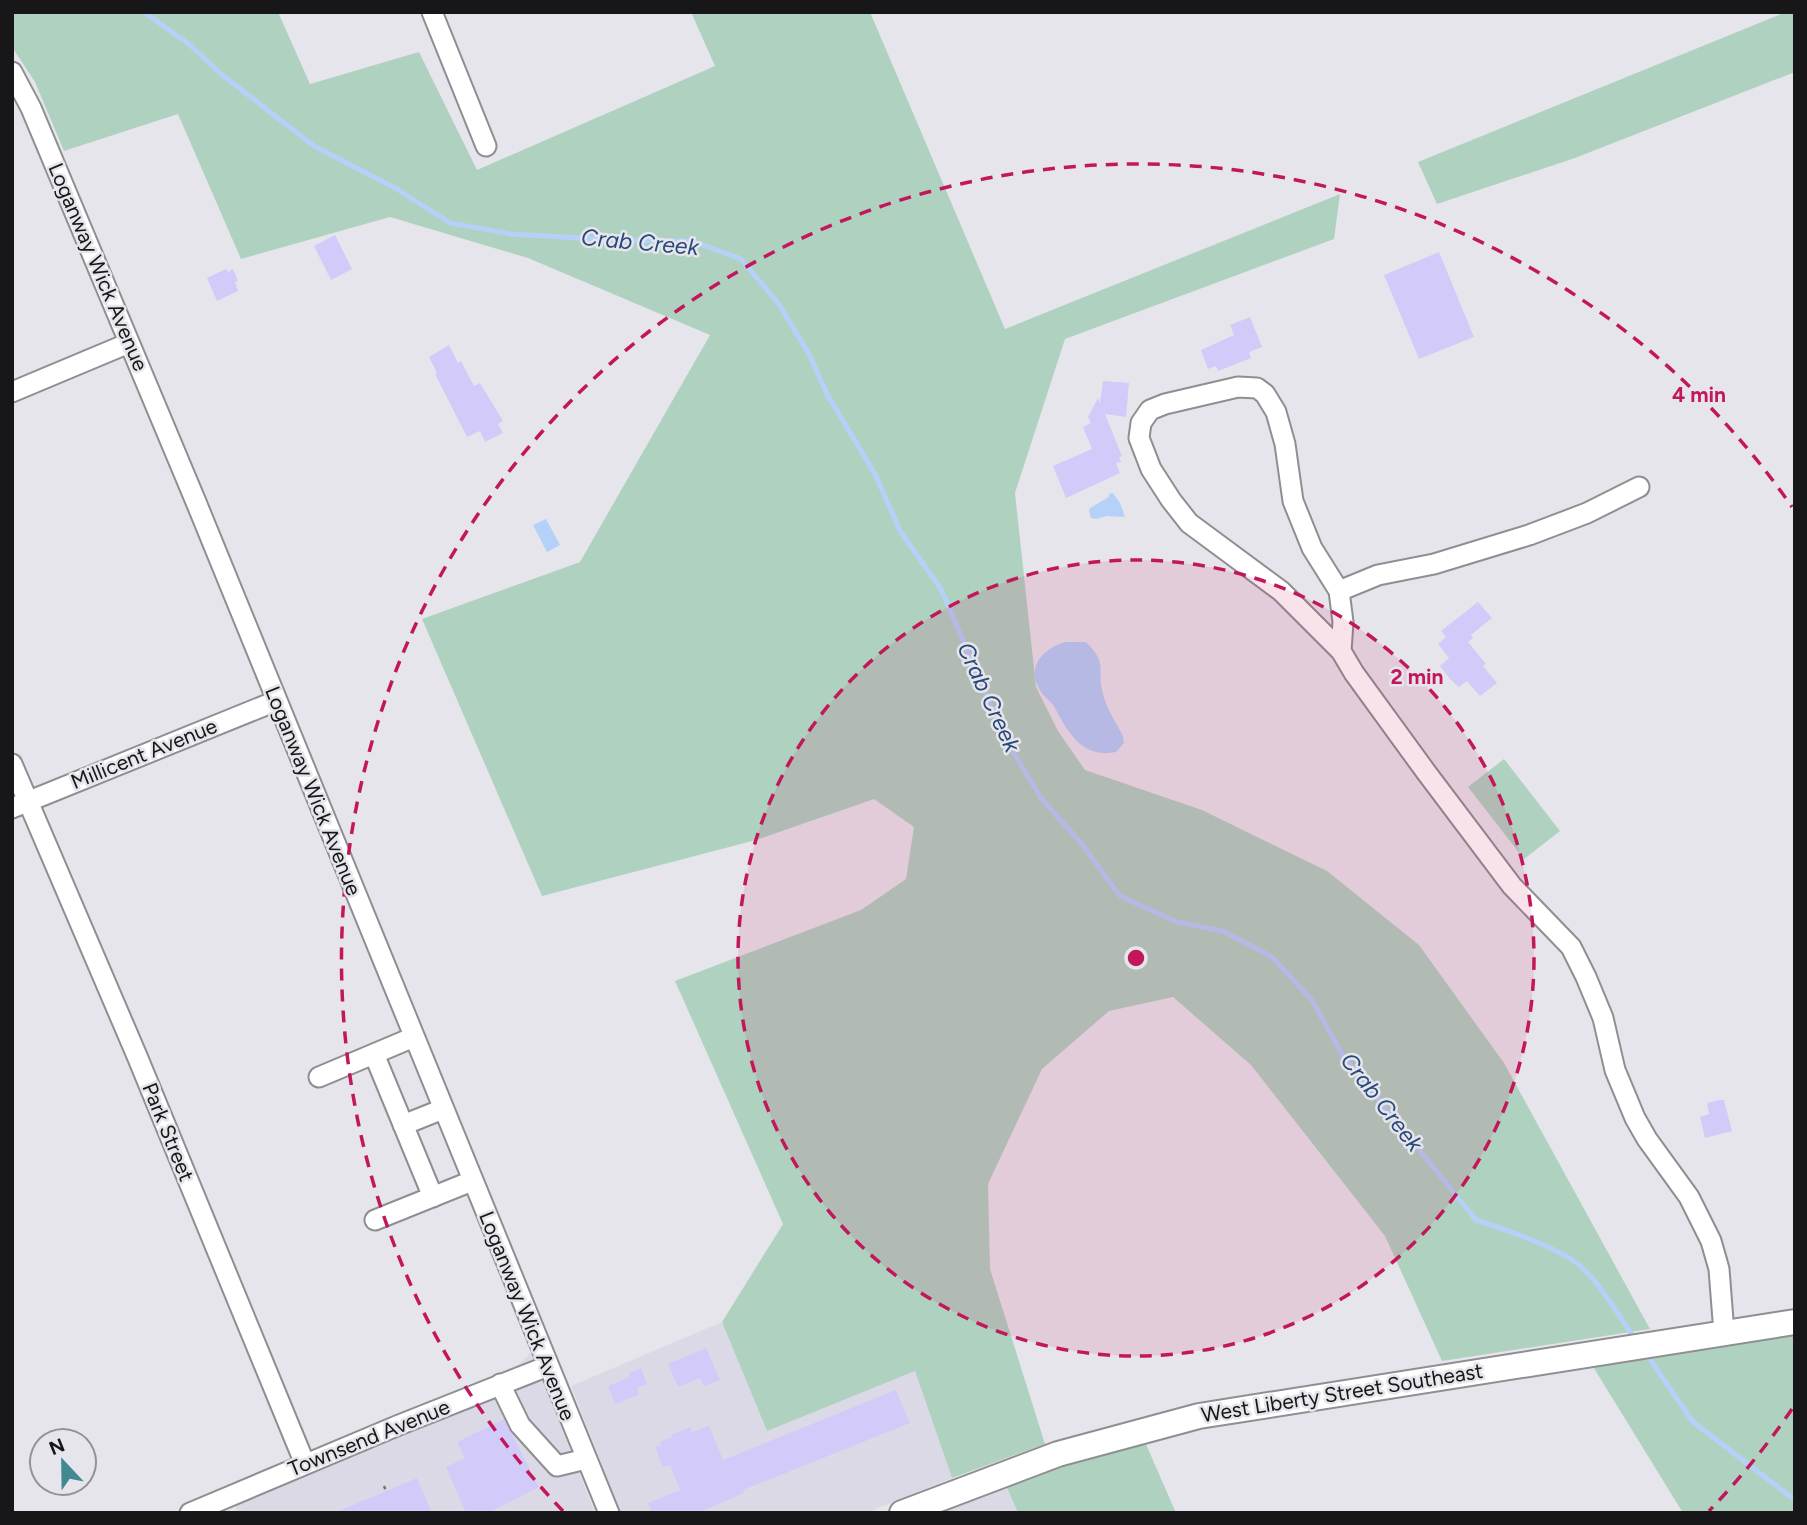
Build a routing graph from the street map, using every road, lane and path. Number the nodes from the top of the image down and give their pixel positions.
1 (432, 12) edge
2 (12, 72) edge
3 (486, 146) dead end
4 (129, 342) junction
5 (12, 392) edge
6 (1639, 487) dead end
7 (1339, 591) junction
8 (1341, 651) junction
9 (276, 701) junction
10 (12, 764) edge
11 (20, 804) edge
12 (414, 1037) junction
13 (374, 1054) junction
14 (319, 1077) dead end
15 (443, 1109) junction
16 (403, 1125) junction
17 (472, 1181) junction
18 (433, 1197) junction
19 (375, 1220) dead end
20 (1795, 1322) edge
21 (1724, 1333) junction
22 (548, 1366) junction
23 (500, 1384) junction
24 (586, 1459) junction
25 (305, 1465) junction
26 (384, 1486) dead end
27 (386, 1491) dead end
28 (190, 1513) edge
29 (609, 1513) edge
30 (902, 1513) edge

1 - 3 street
2 - 4 street, Loganway Wick Avenue
4 - 5 street
4 - 9 street, Loganway Wick Avenue
6 - 7 street
7 - 8 street
7 - 8 street
8 - 21 street
9 - 11 street, Millicent Avenue
9 - 12 street, Loganway Wick Avenue
10 - 11 street, Park Street
11 - 25 street, Park Street
12 - 13 street
12 - 15 street, Loganway Wick Avenue
13 - 14 street
13 - 16 street
15 - 16 street
15 - 17 street, Loganway Wick Avenue
16 - 18 street
17 - 18 street
17 - 22 street, Loganway Wick Avenue
18 - 19 street
20 - 21 main road, West Liberty Street Southeast
21 - 30 main road, West Liberty Street Southeast
22 - 23 street, Townsend Avenue
22 - 24 street, Loganway Wick Avenue
23 - 24 street
23 - 25 street, Townsend Avenue
24 - 29 street, Loganway Wick Avenue
25 - 28 street, Townsend Avenue
26 - 27 path

